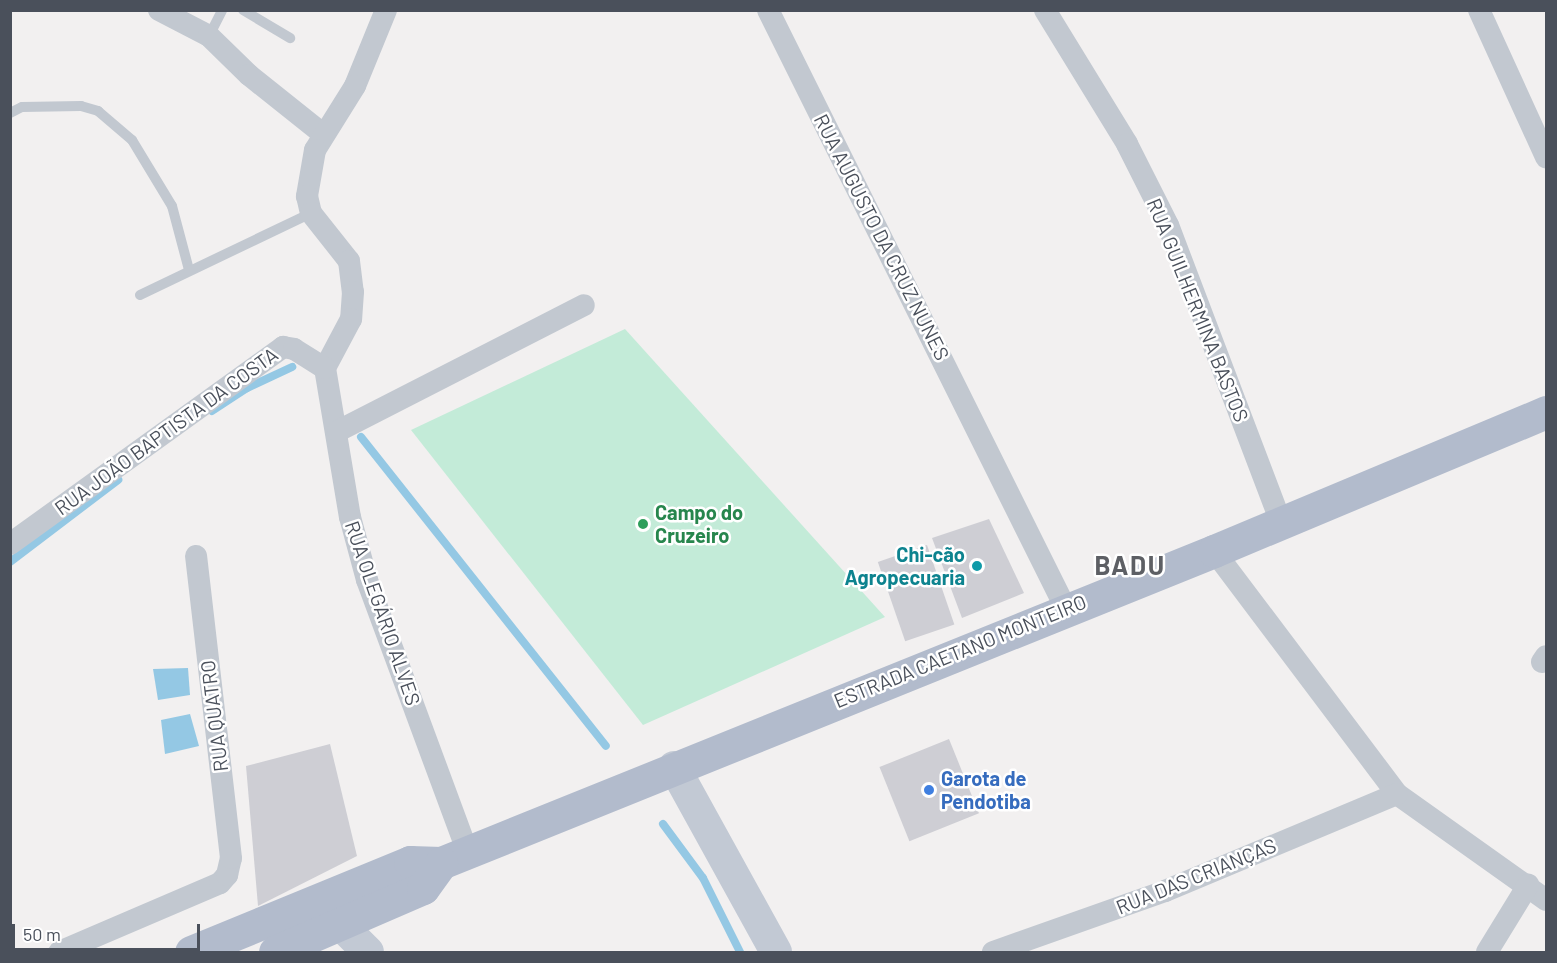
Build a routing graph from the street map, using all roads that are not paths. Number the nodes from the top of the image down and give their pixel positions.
1 (159, 10) edge
2 (222, 10) edge
3 (243, 10) edge
4 (386, 10) edge
5 (768, 10) edge
6 (1045, 10) edge
7 (1479, 10) edge
8 (209, 36) junction
9 (290, 38) dead end
10 (10, 113) edge
11 (323, 134) junction
12 (1546, 157) edge
13 (311, 213) junction
14 (189, 270) junction
15 (140, 295) dead end
16 (584, 305) dead end
17 (325, 369) junction
18 (1546, 412) edge
19 (338, 431) junction
20 (1281, 523) junction
21 (10, 544) edge
22 (1214, 551) junction
23 (196, 556) dead end
24 (1066, 609) junction
25 (674, 767) junction
26 (1397, 794) junction
27 (454, 857) junction
28 (1528, 885) junction
29 (1546, 900) edge
30 (340, 925) junction
31 (59, 952) edge
32 (191, 952) edge
33 (275, 952) edge
34 (368, 952) edge
35 (776, 952) edge
36 (993, 952) edge
37 (1487, 952) edge

1 - 8 street
2 - 8 lane
3 - 9 lane
4 - 11 street
5 - 24 street, RUA AUGUSTO DA CRUZ NUNES
6 - 20 street, RUA GUILHERMINA BASTOS
7 - 12 street
8 - 11 street
10 - 14 lane
11 - 13 street
13 - 14 lane
13 - 17 street
14 - 15 lane
16 - 19 street
17 - 19 street, RUA OLEGÁRIO ALVES
17 - 21 street, RUA JOÃO BAPTISTA DA COSTA
18 - 20 main road, ESTRADA CAETANO MONTEIRO
19 - 27 street, RUA OLEGÁRIO ALVES
20 - 22 main road, ESTRADA CAETANO MONTEIRO
22 - 24 main road, ESTRADA CAETANO MONTEIRO
22 - 26 street
23 - 31 street, RUA QUATRO
24 - 25 main road, ESTRADA CAETANO MONTEIRO
25 - 27 main road, ESTRADA CAETANO MONTEIRO
25 - 35 street
26 - 28 street
26 - 36 street, RUA DAS CRIANÇAS
27 - 30 main road
27 - 32 main road, ESTRADA CAETANO MONTEIRO
28 - 29 street
28 - 37 street
30 - 33 main road
30 - 34 street

